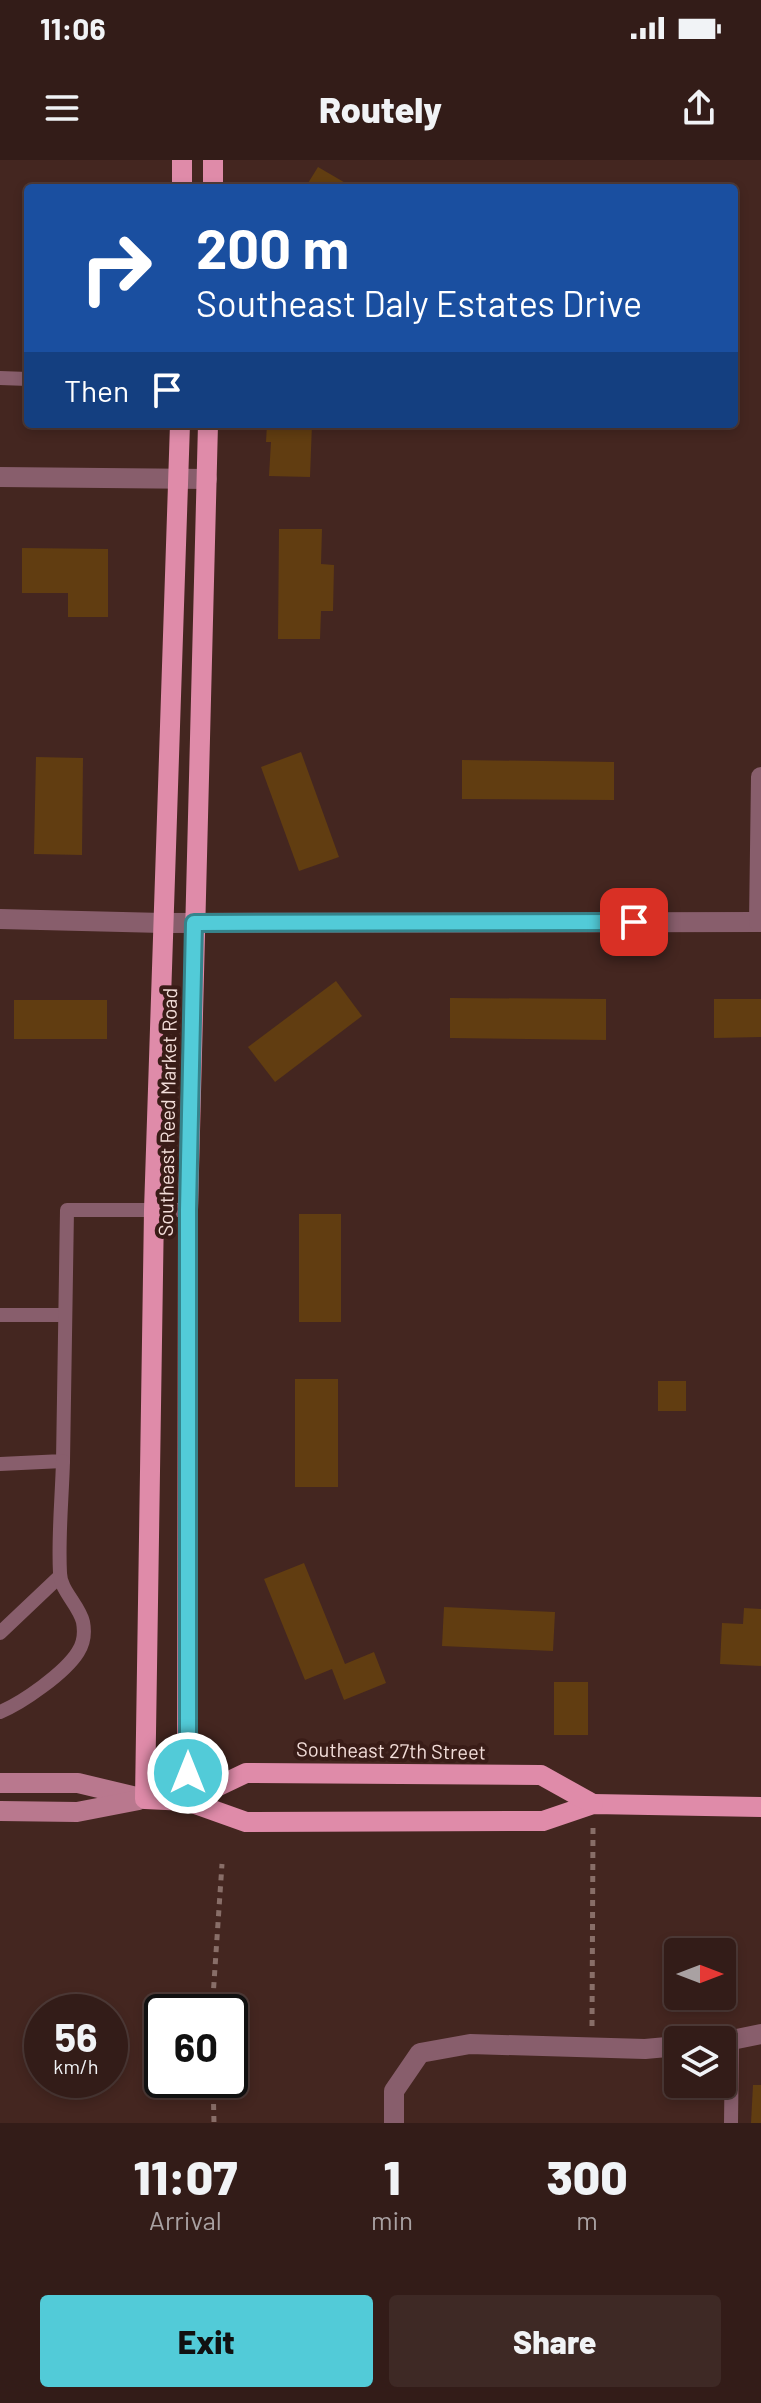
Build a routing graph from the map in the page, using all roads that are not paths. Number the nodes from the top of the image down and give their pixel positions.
1 (182, 160) edge
2 (213, 160) edge
3 (182, 184) edge
4 (213, 184) edge
5 (0, 378) edge
6 (24, 379) edge
7 (180, 428) edge
8 (208, 428) edge
9 (0, 477) edge
10 (180, 479) junction
11 (207, 479) junction
12 (761, 777) edge
13 (0, 919) edge
14 (760, 922) edge
15 (163, 923) junction
16 (194, 923) junction
17 (154, 1210) junction
18 (188, 1210) junction
19 (0, 1315) edge
20 (65, 1315) junction
21 (63, 1461) junction
22 (0, 1464) edge
23 (59, 1577) junction
24 (0, 1633) edge
25 (0, 1712) edge
26 (0, 1783) edge
27 (145, 1799) junction
28 (187, 1801) junction
29 (593, 1804) junction
30 (761, 1807) edge
31 (0, 1811) edge
32 (761, 2034) edge
33 (736, 2039) edge
34 (664, 2047) edge
35 (730, 2098) edge
36 (394, 2123) edge
37 (731, 2123) edge

1 - 3 main road
2 - 4 main road
5 - 6 lane
7 - 10 main road, Southeast Reed Market Road
8 - 11 main road, Southeast Reed Market Road
9 - 10 street
10 - 11 street
10 - 15 main road, Southeast Reed Market Road
11 - 16 main road, Southeast Reed Market Road
12 - 14 street
13 - 15 street
14 - 16 street
15 - 16 street
15 - 17 main road, Southeast Reed Market Road
16 - 18 main road, Southeast Reed Market Road
17 - 18 lane
17 - 20 lane
17 - 27 main road, Southeast Reed Market Road
18 - 28 main road, Southeast Reed Market Road
19 - 20 lane
20 - 21 lane
21 - 22 lane
21 - 23 lane
23 - 24 lane
23 - 25 lane
26 - 27 main road, Southeast 27th Street
27 - 28 main road, Southeast 27th Street
27 - 31 main road, Southeast 27th Street
28 - 29 main road, Southeast 27th Street
28 - 29 main road, Southeast 27th Street
29 - 30 main road, Southeast 27th Street
32 - 33 street
34 - 36 street
35 - 37 lane

